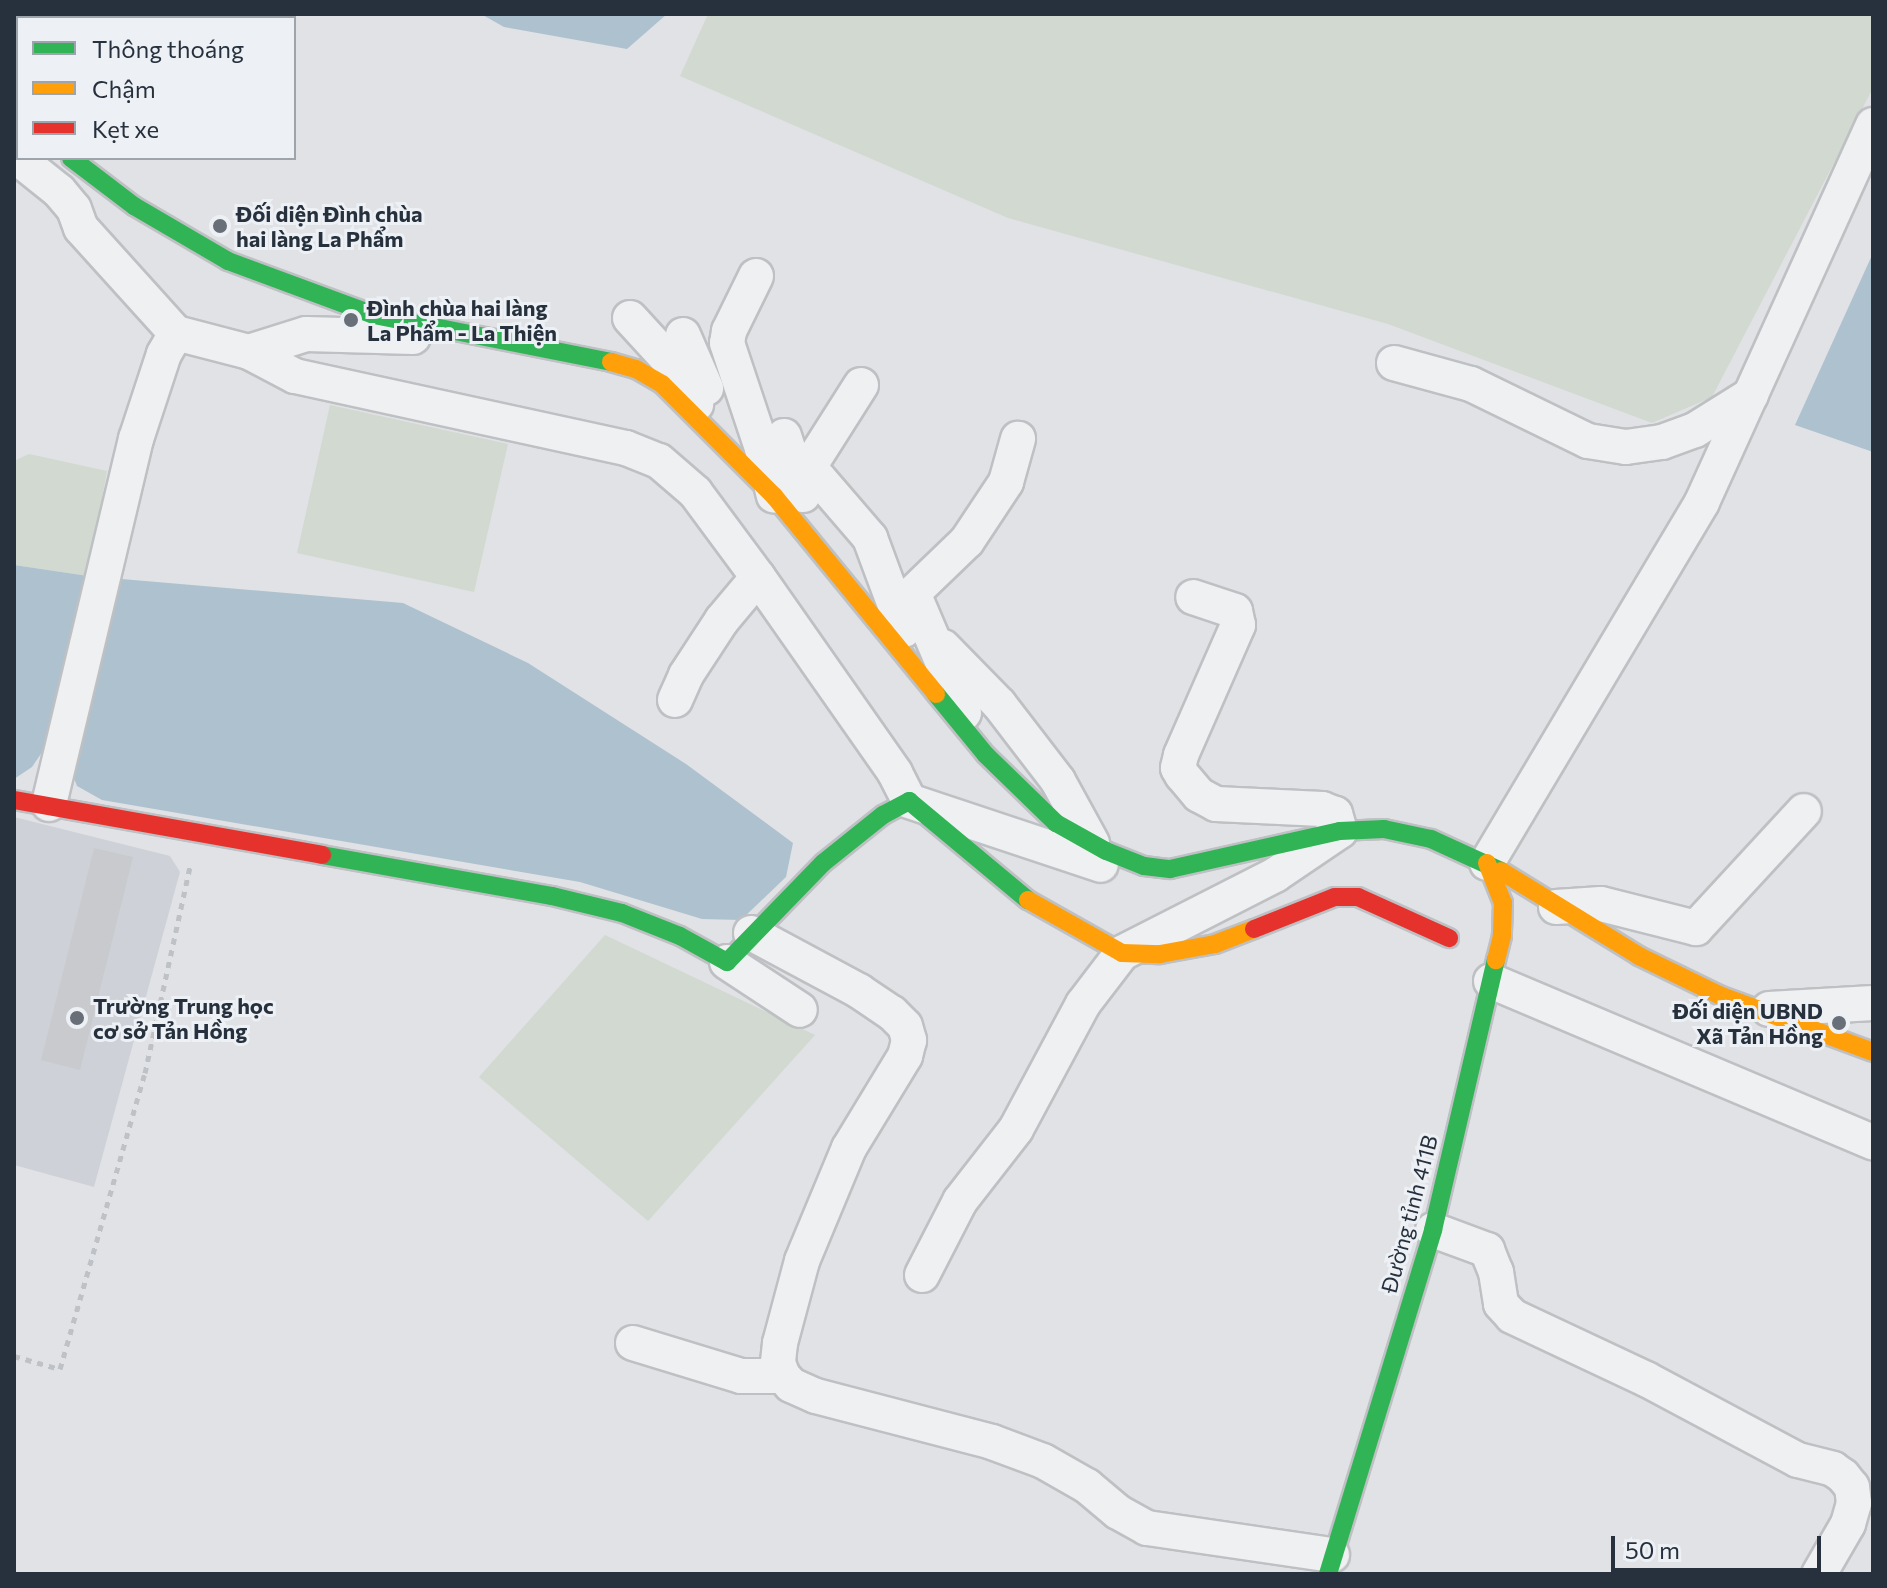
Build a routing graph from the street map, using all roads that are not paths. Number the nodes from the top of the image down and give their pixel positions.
1 (1873, 125) edge
2 (20, 160) edge
3 (74, 160) edge
4 (14, 182) edge
5 (81, 228) junction
6 (756, 276) dead end
7 (630, 318) dead end
8 (176, 333) junction
9 (475, 335) junction
10 (683, 335) dead end
11 (249, 352) junction
12 (1394, 363) dead end
13 (861, 385) dead end
14 (1751, 395) junction
15 (715, 434) junction
16 (784, 436) dead end
17 (1018, 439) dead end
18 (774, 496) junction
19 (812, 543) junction
20 (758, 577) junction
21 (1193, 597) dead end
22 (929, 633) junction
23 (920, 676) junction
24 (675, 700) dead end
25 (977, 743) junction
26 (14, 800) edge
27 (909, 801) junction
28 (49, 804) junction
29 (1804, 811) dead end
30 (1340, 831) junction
31 (1092, 843) junction
32 (1487, 863) junction
33 (1144, 866) junction
34 (1556, 907) junction
35 (751, 933) junction
36 (1449, 938) dead end
37 (1122, 953) junction
38 (727, 962) junction
39 (1491, 981) junction
40 (1873, 1003) edge
41 (800, 1010) dead end
42 (1761, 1010) junction
43 (1866, 1051) edge
44 (1873, 1142) edge
45 (1433, 1230) junction
46 (922, 1275) dead end
47 (633, 1343) dead end
48 (783, 1376) junction
49 (1330, 1565) edge
50 (1819, 1574) edge

1 - 14 street
2 - 5 street
3 - 9 main road
4 - 5 street
5 - 8 street
6 - 18 street
7 - 15 street
8 - 11 street
8 - 28 street
9 - 11 street
9 - 15 main road
10 - 15 street
11 - 20 street
12 - 14 street
13 - 23 street
14 - 32 street
15 - 18 main road
16 - 19 street
17 - 22 street
18 - 19 main road
19 - 23 main road
20 - 24 street
20 - 27 street
21 - 30 street
22 - 25 street
22 - 31 street
23 - 25 main road
25 - 31 main road
26 - 28 main road
27 - 33 street
27 - 35 main road
27 - 37 main road
28 - 38 main road
29 - 34 street
30 - 32 main road
30 - 33 main road
30 - 37 street
31 - 33 main road
32 - 34 main road
32 - 39 main road, Đường tỉnh 411B
34 - 42 main road
35 - 38 main road
35 - 48 street
36 - 37 main road
37 - 46 street
38 - 41 street
39 - 44 street
39 - 45 main road, Đường tỉnh 411B
40 - 42 street
42 - 43 main road
45 - 49 main road, Đường tỉnh 411B
45 - 50 street
47 - 48 street
48 - 49 street

